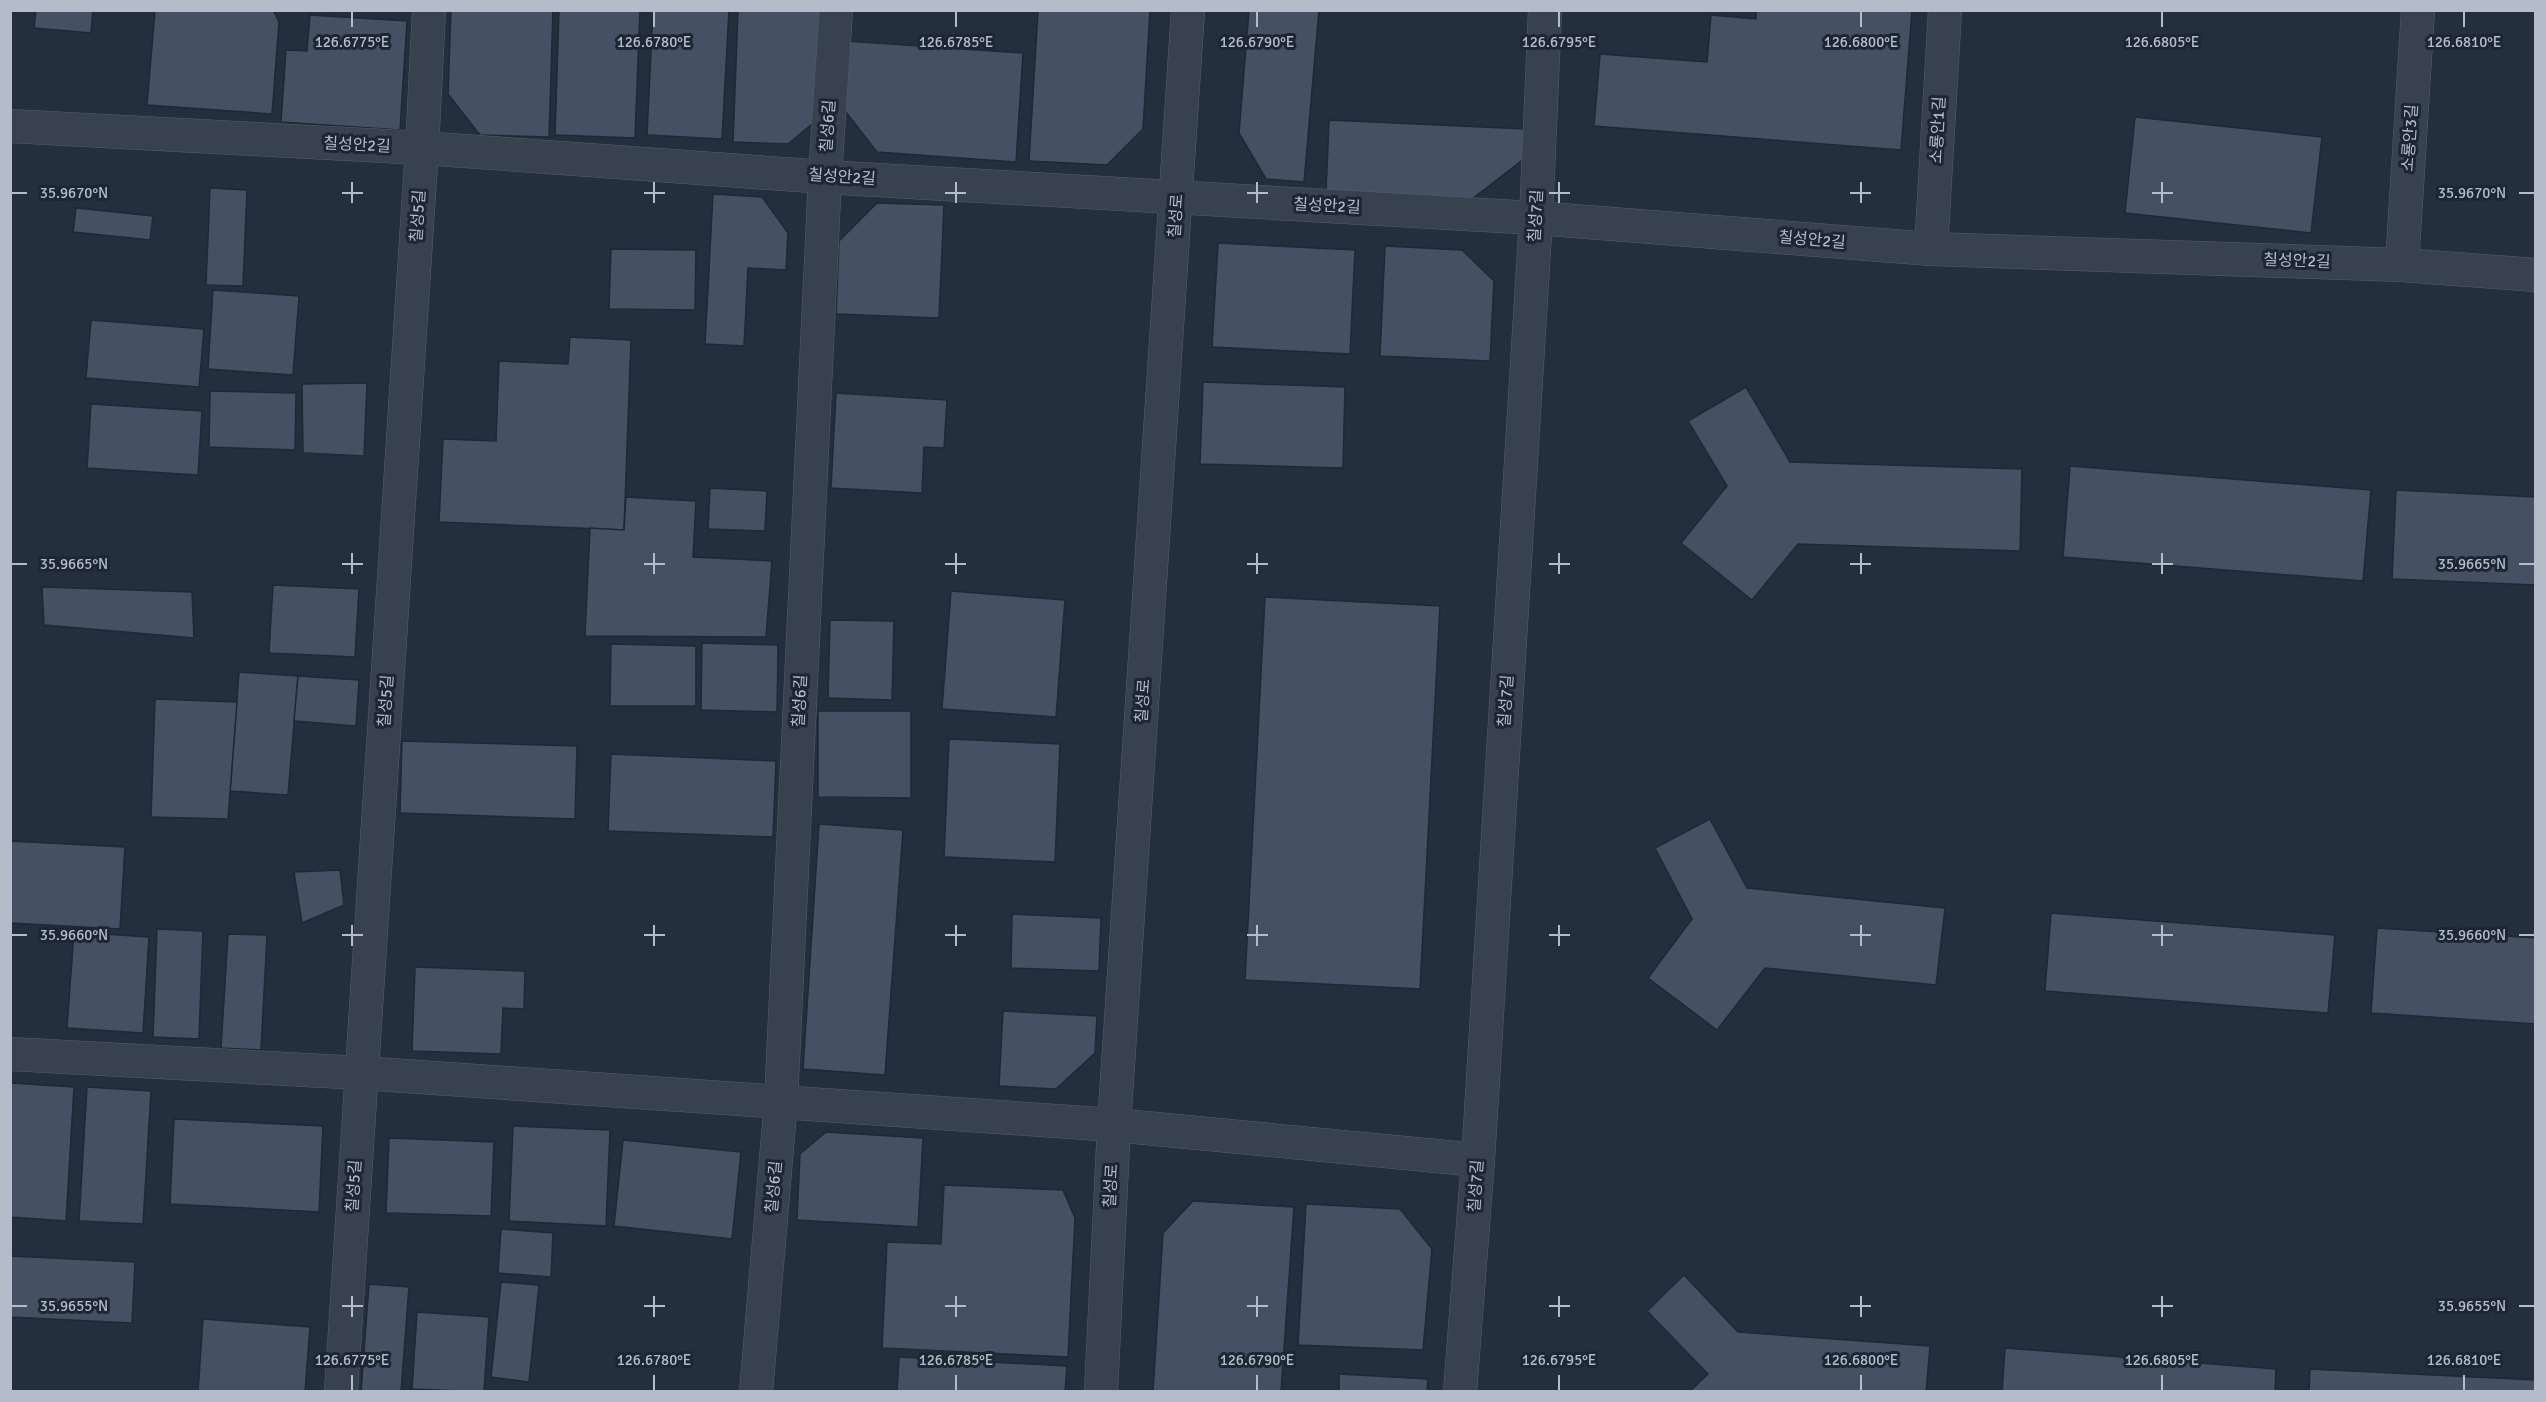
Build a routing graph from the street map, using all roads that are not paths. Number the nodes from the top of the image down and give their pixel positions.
1 (429, 10) edge
2 (836, 10) edge
3 (1188, 10) edge
4 (1545, 10) edge
5 (1945, 10) edge
6 (2418, 10) edge
7 (10, 126) edge
8 (422, 148) junction
9 (825, 177) junction
10 (1177, 197) junction
11 (1536, 218) junction
12 (1931, 249) junction
13 (2402, 265) junction
14 (2535, 275) edge
15 (10, 1054) edge
16 (361, 1073) junction
17 (781, 1101) junction
18 (1114, 1125) junction
19 (1478, 1160) junction
20 (341, 1392) edge
21 (756, 1392) edge
22 (1101, 1392) edge
23 (1460, 1392) edge

1 - 8 street, 칠성5길
2 - 9 street, 칠성6길
3 - 10 street, 칠성로
4 - 11 street, 칠성7길
5 - 12 street, 소룡안1길
6 - 13 street, 소룡안3길
7 - 8 street, 칠성안2길
8 - 9 street, 칠성안2길
8 - 16 street, 칠성5길
9 - 10 street, 칠성안2길
9 - 17 street, 칠성6길
10 - 11 street, 칠성안2길
10 - 18 street, 칠성로
11 - 12 street, 칠성안2길
11 - 19 street, 칠성7길
12 - 13 street, 칠성안2길
13 - 14 street, 칠성안2길
15 - 16 street
16 - 17 street
16 - 20 street, 칠성5길
17 - 18 street
17 - 21 street, 칠성6길
18 - 19 street
18 - 22 street, 칠성로
19 - 23 street, 칠성7길

